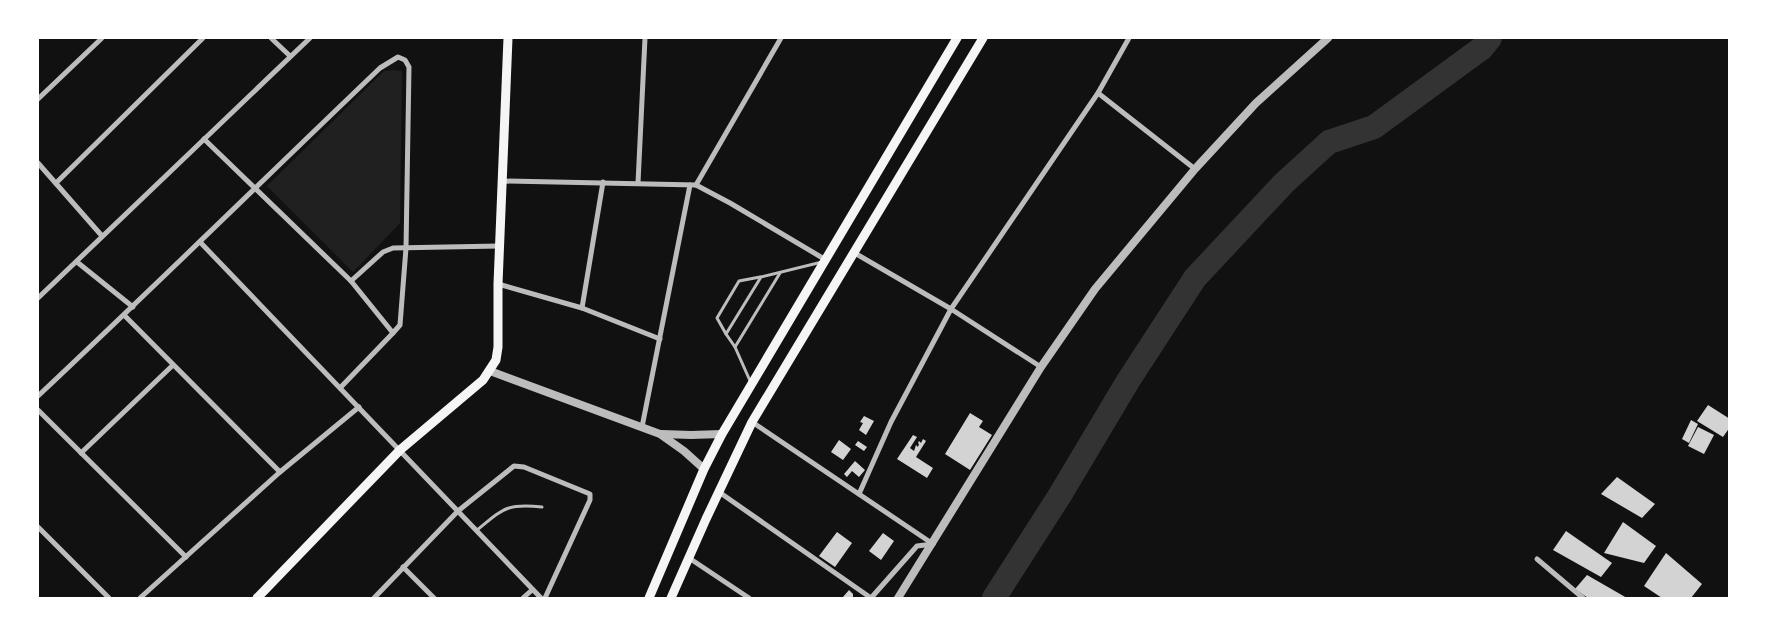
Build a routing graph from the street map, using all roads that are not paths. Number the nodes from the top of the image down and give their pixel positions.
1 (102, 38) edge
2 (203, 38) edge
3 (271, 38) edge
4 (310, 38) edge
5 (508, 38) edge
6 (645, 38) edge
7 (781, 38) edge
8 (957, 38) edge
9 (983, 38) edge
10 (1129, 38) edge
11 (1328, 38) edge
12 (290, 56) junction
13 (1098, 93) junction
14 (38, 99) edge
15 (204, 138) junction
16 (38, 163) edge
17 (1195, 169) junction
18 (502, 181) junction
19 (603, 182) junction
20 (56, 183) junction
21 (638, 183) junction
22 (693, 185) junction
23 (255, 188) junction
24 (102, 236) junction
25 (200, 242) junction
26 (499, 246) junction
27 (406, 248) junction
28 (853, 252) junction
29 (826, 261) junction
30 (77, 262) junction
31 (780, 273) junction
32 (761, 277) junction
33 (351, 282) junction
34 (498, 284) junction
35 (38, 298) edge
36 (133, 307) junction
37 (582, 308) junction
38 (951, 308) junction
39 (124, 315) junction
40 (393, 333) junction
41 (726, 334) junction
42 (660, 339) junction
43 (735, 347) junction
44 (173, 365) junction
45 (1041, 366) junction
46 (490, 371) junction
47 (752, 386) junction
48 (340, 388) junction
49 (38, 396) edge
50 (359, 407) junction
51 (38, 410) edge
52 (752, 422) junction
53 (642, 427) junction
54 (660, 434) junction
55 (722, 434) junction
56 (400, 450) junction
57 (81, 453) junction
58 (704, 470) junction
59 (280, 472) junction
60 (719, 492) junction
61 (859, 494) junction
62 (542, 507) dead end
63 (458, 511) junction
64 (38, 526) edge
65 (476, 531) junction
66 (933, 544) junction
67 (186, 557) junction
68 (689, 558) junction
69 (1537, 559) dead end
70 (403, 567) junction
71 (532, 590) junction
72 (109, 598) edge
73 (140, 598) edge
74 (257, 598) edge
75 (374, 598) edge
76 (434, 598) edge
77 (523, 598) edge
78 (540, 598) edge
79 (545, 598) edge
80 (649, 598) edge
81 (672, 598) edge
82 (749, 598) edge
83 (870, 598) edge
84 (898, 598) edge
85 (1583, 598) edge

1 - 14 street
2 - 20 street
3 - 12 street
4 - 12 street
5 - 18 main road
6 - 21 street
7 - 22 street
8 - 29 main road
9 - 28 main road
10 - 13 street
11 - 17 street
12 - 15 street
13 - 17 street
13 - 38 street
15 - 23 street
15 - 24 street
16 - 20 street
17 - 45 street
18 - 19 street
18 - 26 main road
19 - 21 street
19 - 37 street
20 - 24 street
21 - 22 street
22 - 29 street
22 - 42 street
23 - 25 street
23 - 27 street
23 - 33 street
24 - 30 street
25 - 36 street
25 - 48 street
26 - 27 street
26 - 34 main road
27 - 33 street
27 - 40 street
28 - 38 street
28 - 52 main road
29 - 31 lane
29 - 47 main road
30 - 35 street
30 - 36 street
31 - 32 lane
31 - 43 lane
32 - 41 lane
32 - 41 lane
33 - 40 street
34 - 37 street
34 - 46 main road
36 - 39 street
37 - 42 street
38 - 45 street
38 - 61 street
39 - 44 street
39 - 49 street
40 - 48 street
41 - 43 lane
42 - 53 street
43 - 47 lane
44 - 57 street
44 - 59 street
45 - 66 street
46 - 53 street
46 - 56 main road
47 - 55 main road
48 - 50 street
50 - 56 street
50 - 59 street
51 - 57 street
52 - 60 main road
52 - 61 street
53 - 54 street
54 - 55 street
54 - 58 street
55 - 58 main road
56 - 63 street
56 - 74 main road
57 - 67 street
58 - 80 main road
59 - 67 street
60 - 68 main road
60 - 83 street
61 - 66 street
62 - 65 lane
63 - 65 street
63 - 70 street
63 - 79 street
64 - 72 street
65 - 71 street
66 - 83 street
66 - 84 street
67 - 73 street
68 - 81 main road
68 - 82 street
69 - 85 street
70 - 75 street
70 - 76 street
71 - 77 street
71 - 78 street

